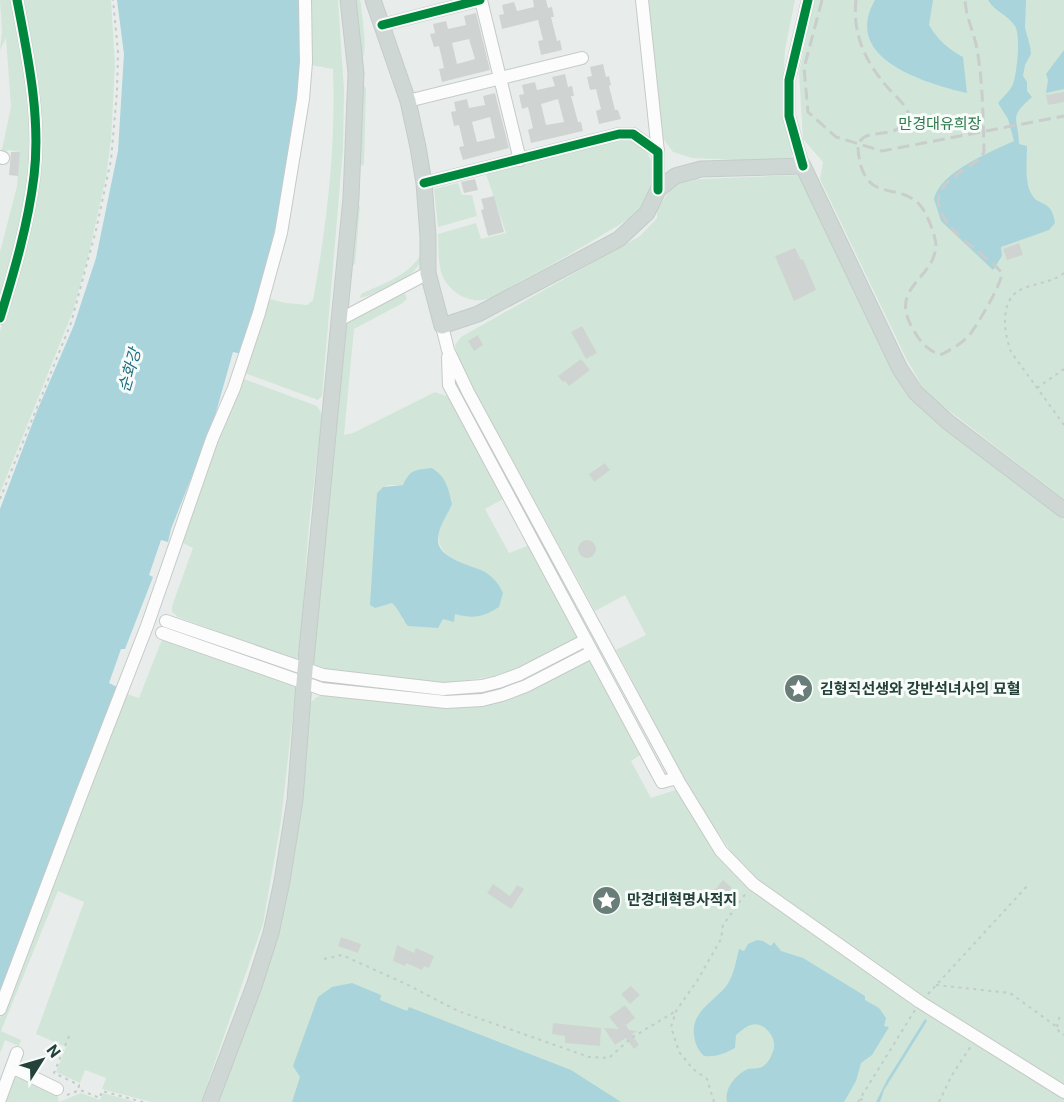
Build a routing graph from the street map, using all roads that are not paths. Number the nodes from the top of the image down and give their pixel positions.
1 (16, 0) edge
2 (305, 0) edge
3 (348, 0) edge
4 (373, 0) edge
5 (481, 0) edge
6 (642, 0) edge
7 (808, 0) edge
8 (382, 25) junction
9 (582, 58) dead end
10 (500, 78) junction
11 (408, 101) junction
12 (658, 152) junction
13 (520, 160) junction
14 (803, 166) junction
15 (423, 183) junction
16 (658, 190) junction
17 (428, 273) junction
18 (0, 318) edge
19 (341, 319) junction
20 (442, 326) junction
21 (448, 350) junction
22 (1064, 510) edge
23 (166, 621) dead end
24 (162, 633) dead end
25 (586, 640) junction
26 (204, 641) junction
27 (592, 652) junction
28 (305, 676) junction
29 (523, 680) junction
30 (676, 778) junction
31 (0, 1009) edge
32 (17, 1053) dead end
33 (12, 1067) junction
34 (57, 1089) road end
35 (1064, 1092) edge
36 (0, 1099) edge
37 (210, 1102) edge

1 - 18 street
2 - 31 street
3 - 19 main road
4 - 8 main road
5 - 8 street
5 - 10 street
6 - 12 street
7 - 14 street
8 - 11 main road
9 - 10 street
10 - 11 street
10 - 13 street
11 - 15 main road
12 - 13 street
12 - 16 street
13 - 15 street
14 - 16 main road
14 - 22 main road
15 - 17 main road
16 - 20 main road
17 - 19 street
17 - 20 main road
19 - 28 main road
20 - 21 street
21 - 25 street
21 - 30 street
23 - 26 street
24 - 26 street
25 - 27 street
25 - 29 street
26 - 28 street
27 - 29 street
27 - 30 street
28 - 29 street
28 - 37 main road
30 - 35 street
32 - 33 street
33 - 34 street
33 - 36 street

